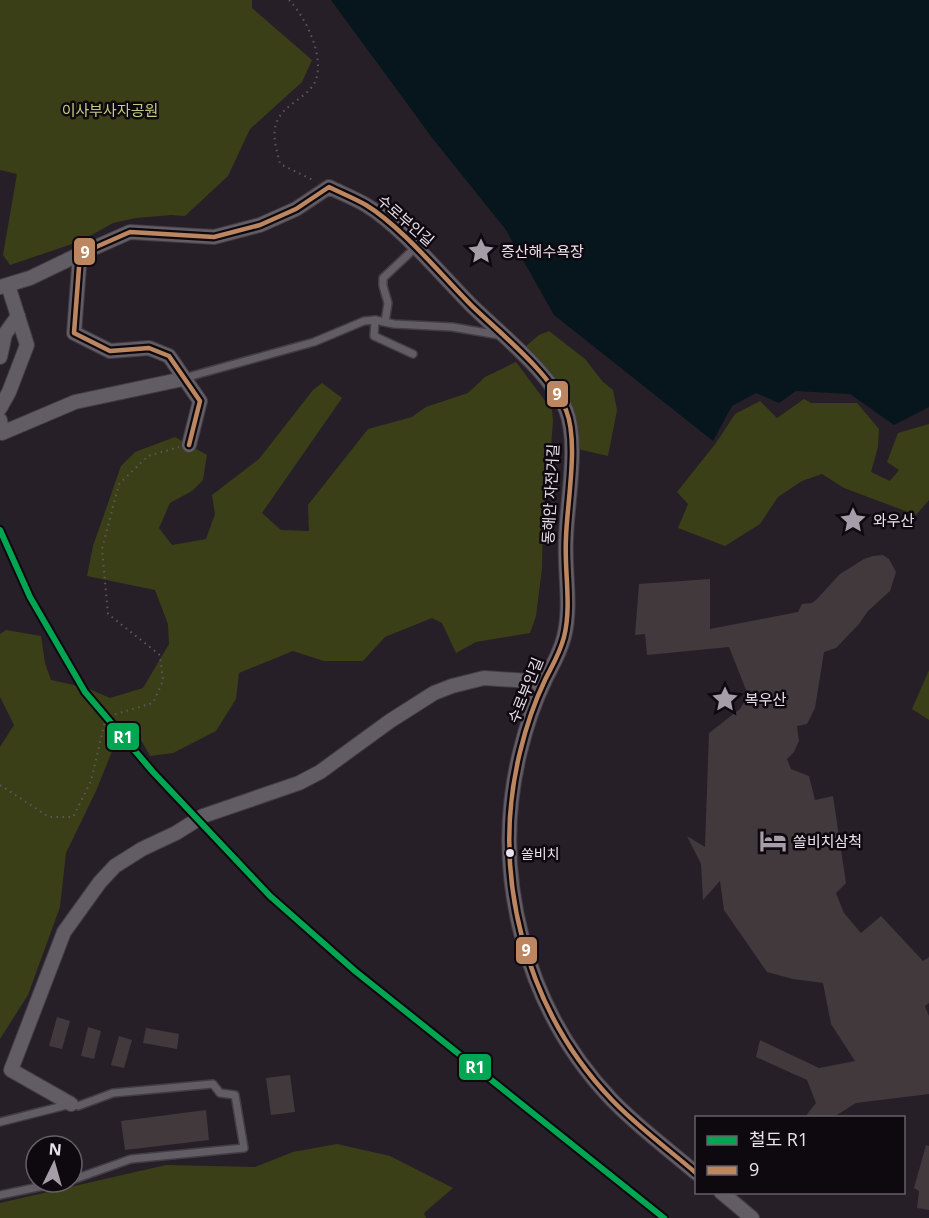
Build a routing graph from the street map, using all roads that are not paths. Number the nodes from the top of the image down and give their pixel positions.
1 (415, 248) junction
2 (80, 254) junction
3 (4, 286) edge
4 (18, 316) junction
5 (375, 320) junction
6 (384, 322) junction
7 (501, 335) junction
8 (413, 354) dead end
9 (0, 357) edge
10 (183, 379) junction
11 (0, 408) edge
12 (0, 420) edge
13 (189, 445) road end
14 (544, 682) junction
15 (71, 1104) junction
16 (0, 1122) edge
17 (695, 1172) edge
18 (84, 1176) edge
19 (24, 1190) edge
20 (723, 1194) edge
21 (0, 1195) edge
22 (752, 1218) edge

1 - 2 street, 수로부인길
1 - 6 lane
1 - 7 street, 수로부인길
2 - 3 street
2 - 10 street
3 - 4 street
4 - 9 street
4 - 11 street
5 - 6 lane
5 - 8 lane
5 - 10 lane
6 - 7 lane
7 - 14 street, 수로부인길
10 - 12 street
10 - 13 street
14 - 15 street
14 - 17 street, 수로부인길
15 - 16 lane
15 - 18 lane
19 - 21 lane
20 - 22 street

